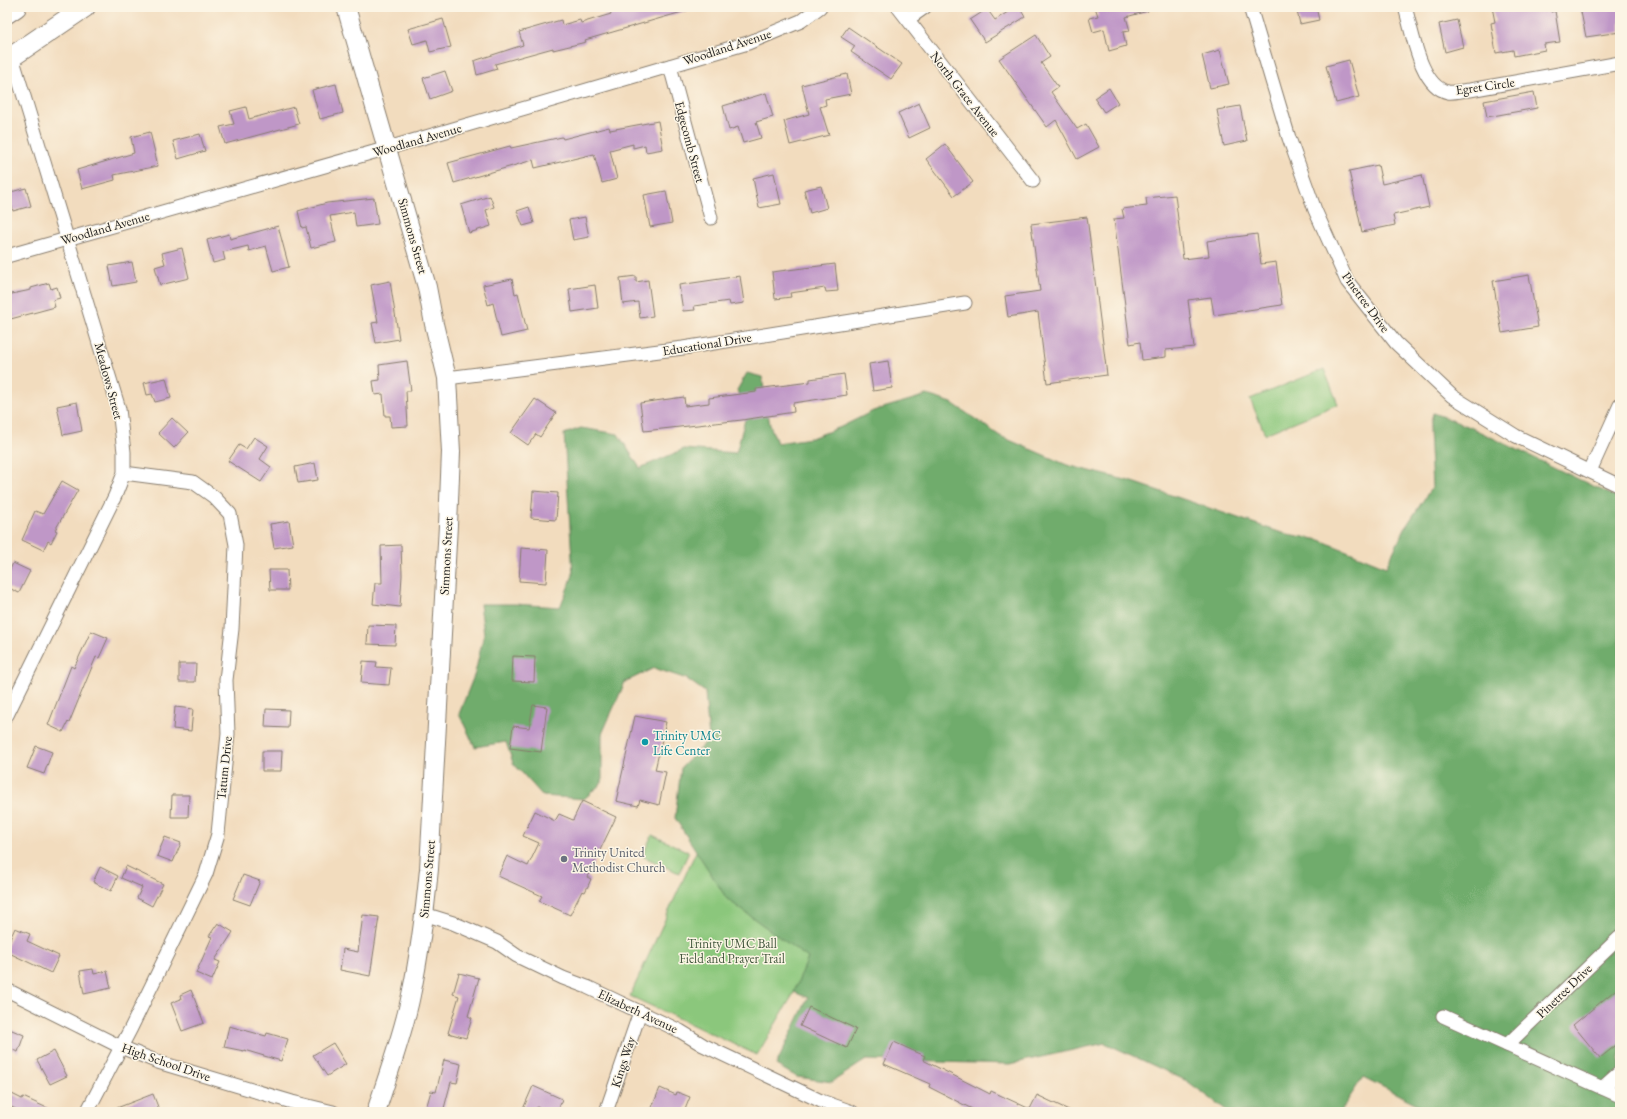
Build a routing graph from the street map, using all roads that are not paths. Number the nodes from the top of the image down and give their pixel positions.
1 (16, 7) edge
2 (85, 7) edge
3 (346, 7) edge
4 (820, 7) edge
5 (898, 7) edge
6 (925, 7) edge
7 (1250, 7) edge
8 (1406, 7) edge
9 (7, 13) edge
10 (908, 19) junction
11 (9, 59) edge
12 (1620, 64) edge
13 (670, 66) junction
14 (388, 148) junction
15 (1033, 181) dead end
16 (711, 218) dead end
17 (67, 240) junction
18 (7, 256) edge
19 (965, 303) dead end
20 (447, 378) junction
21 (1620, 405) edge
22 (1590, 471) junction
23 (124, 474) junction
24 (1620, 486) edge
25 (7, 715) edge
26 (424, 914) junction
27 (1620, 938) edge
28 (7, 990) edge
29 (640, 1012) junction
30 (1443, 1016) dead end
31 (1507, 1045) junction
32 (121, 1048) junction
33 (1620, 1072) edge
34 (1602, 1088) junction
35 (1620, 1096) edge
36 (87, 1112) edge
37 (333, 1112) edge
38 (376, 1112) edge
39 (606, 1112) edge
40 (852, 1112) edge

1 - 9 main road
2 - 11 main road
3 - 14 street, Simmons Street
4 - 13 street, Woodland Avenue
5 - 10 street, North Grace Avenue
6 - 10 street
7 - 22 street, Pinetree Drive
8 - 12 street, Egret Circle
10 - 15 street, North Grace Avenue
11 - 17 street, Meadows Street
13 - 14 street, Woodland Avenue
13 - 16 street, Edgecomb Street
14 - 17 street, Woodland Avenue
14 - 20 street, Simmons Street
17 - 18 street, Woodland Avenue
17 - 23 street, Meadows Street
19 - 20 street, Educational Drive
20 - 26 street, Simmons Street
21 - 22 street
22 - 24 street, Pinetree Drive
23 - 25 street, Meadows Street
23 - 32 street, Tatum Drive
26 - 29 street, Elizabeth Avenue
26 - 38 street, Simmons Street
27 - 31 street, Pinetree Drive
28 - 32 street, High School Drive
29 - 39 street, Kings Way
29 - 40 street, Elizabeth Avenue
30 - 31 street
31 - 34 street
32 - 36 street, Tatum Drive
32 - 37 street, High School Drive
33 - 34 street
34 - 35 street

